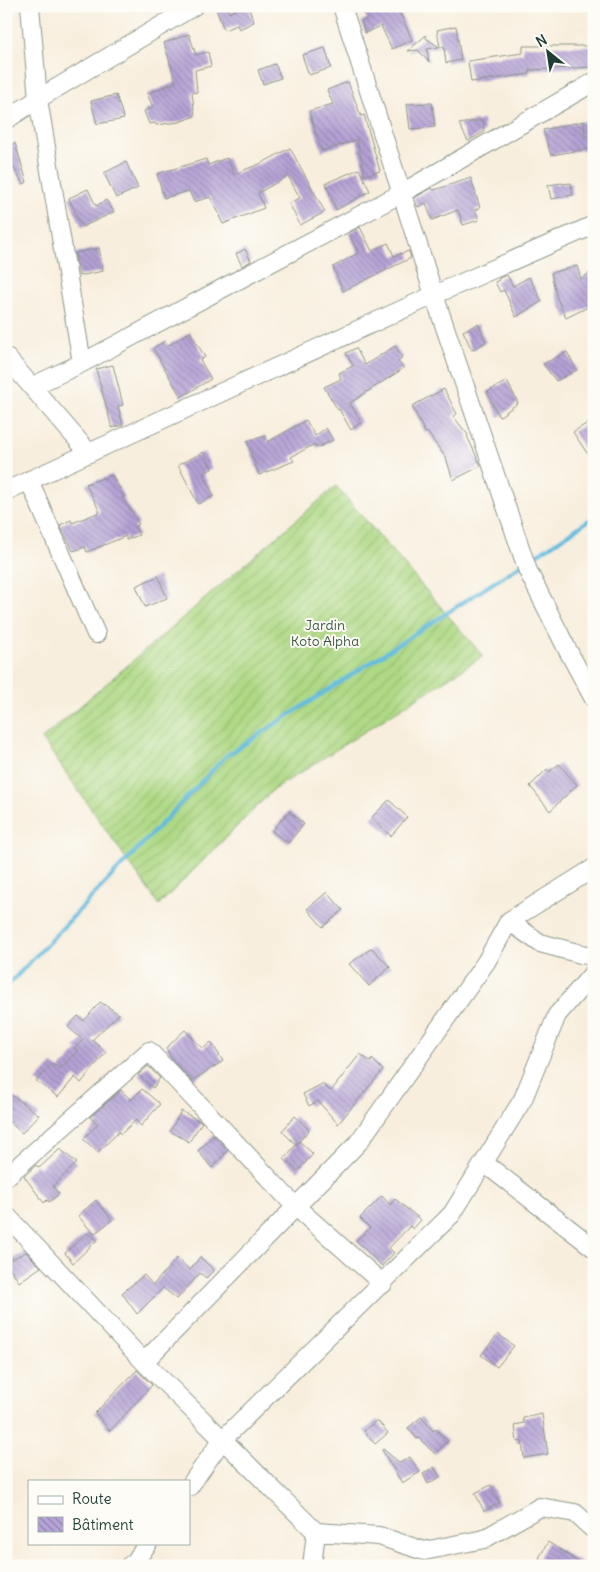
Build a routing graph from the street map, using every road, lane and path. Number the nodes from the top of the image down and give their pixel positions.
1 (30, 6) edge
2 (194, 6) edge
3 (342, 6) edge
4 (594, 82) edge
5 (38, 99) junction
6 (6, 120) edge
7 (402, 193) junction
8 (594, 225) edge
9 (434, 295) junction
10 (6, 357) edge
11 (82, 363) junction
12 (33, 386) junction
13 (89, 453) junction
14 (29, 480) junction
15 (6, 491) edge
16 (96, 634) dead end
17 (594, 699) edge
18 (594, 868) edge
19 (508, 920) junction
20 (594, 956) edge
21 (594, 972) edge
22 (484, 1163) junction
23 (6, 1177) edge
24 (296, 1207) junction
25 (6, 1215) edge
26 (594, 1248) edge
27 (383, 1284) junction
28 (144, 1362) junction
29 (222, 1440) junction
30 (190, 1486) edge
31 (594, 1530) edge
32 (316, 1532) junction
33 (147, 1544) edge
34 (129, 1566) edge
35 (312, 1566) edge

1 - 5 street
2 - 5 street
3 - 7 street
4 - 7 street
5 - 6 street
5 - 11 street
7 - 9 street
7 - 11 street
8 - 9 street
9 - 13 street
9 - 17 street
10 - 12 street
11 - 12 street
12 - 13 street
13 - 14 street
14 - 15 street
14 - 16 street
18 - 19 street
19 - 20 street
19 - 24 street
21 - 22 street
22 - 26 street
22 - 27 street
23 - 24 street
24 - 27 street
24 - 28 street
25 - 28 street
27 - 29 street
28 - 29 street
29 - 30 street
29 - 32 street
31 - 32 street
32 - 35 street
33 - 34 street

